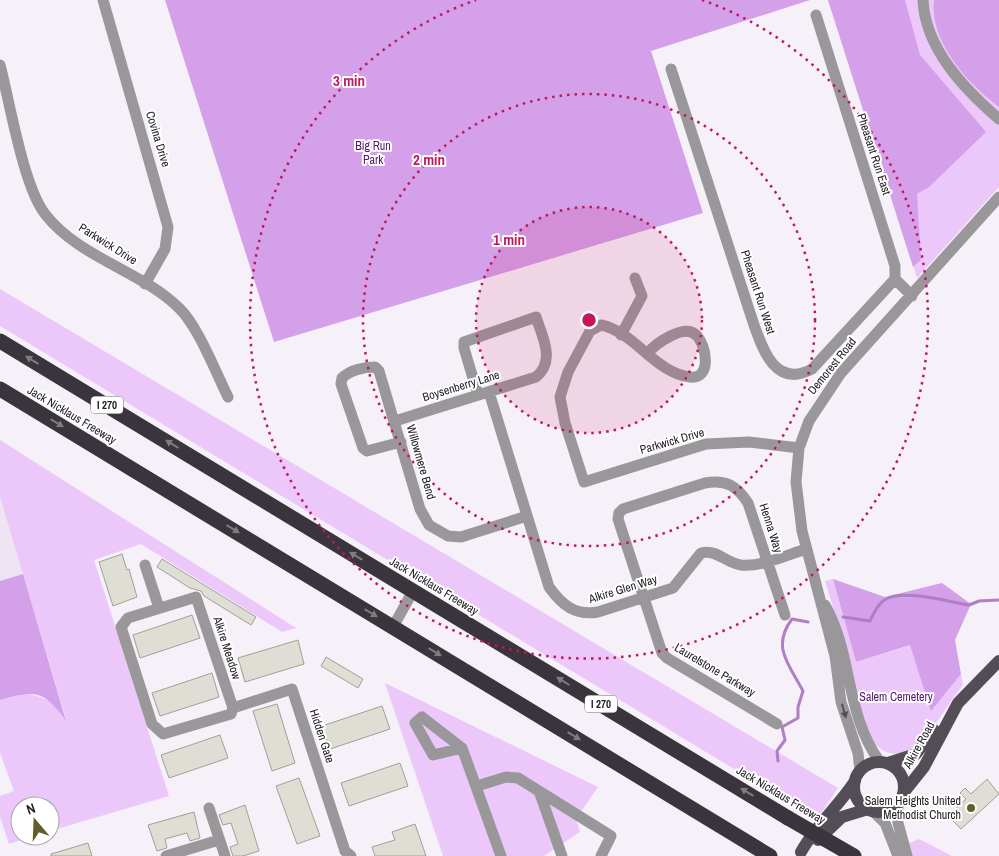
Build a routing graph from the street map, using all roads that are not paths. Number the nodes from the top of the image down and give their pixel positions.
1 (103, 0) edge
2 (923, 0) edge
3 (816, 14) dead end
4 (0, 65) edge
5 (671, 69) dead end
6 (999, 119) edge
7 (999, 197) edge
8 (635, 278) dead end
9 (895, 279) junction
10 (146, 284) junction
11 (912, 296) junction
12 (622, 335) junction
13 (0, 341) edge
14 (647, 354) junction
15 (536, 377) joint
16 (0, 389) edge
17 (484, 393) junction
18 (228, 397) dead end
19 (395, 421) junction
20 (401, 442) junction
21 (799, 448) junction
22 (619, 513) joint
23 (527, 516) junction
24 (806, 549) junction
25 (768, 561) junction
26 (144, 565) dead end
27 (413, 591) junction
28 (820, 595) junction
29 (644, 598) junction
30 (159, 608) junction
31 (785, 614) dead end
32 (394, 627) junction
33 (999, 661) edge
34 (233, 708) junction
35 (954, 708) junction
36 (777, 724) dead end
37 (462, 748) dead end
38 (884, 762) junction
39 (857, 776) junction
40 (477, 786) junction
41 (539, 791) junction
42 (901, 798) junction
43 (209, 808) dead end
44 (870, 810) junction
45 (220, 840) junction
46 (346, 854) edge
47 (799, 854) edge
48 (166, 856) edge
49 (225, 856) edge
50 (501, 856) edge
51 (562, 856) edge
52 (600, 856) edge
53 (770, 856) edge
54 (854, 856) edge
55 (898, 856) edge
56 (907, 856) edge

1 - 10 street, Covina Drive
2 - 6 street
3 - 9 street, Pheasant Run East
4 - 10 street, Parkwick Drive
5 - 9 street, Pheasant Run West
7 - 11 street, Demorest Road
8 - 12 street
9 - 11 street
10 - 18 street, Parkwick Drive
11 - 21 street, Demorest Road
12 - 14 street
12 - 21 street, Parkwick Drive
27 -> 13 highway, Jack Nicklaus Freeway / I 270
14 - 14 street
15 - 17 street, Boysenberry Lane
15 - 17 street, Alkire Glen Way
16 -> 32 highway, Jack Nicklaus Freeway
17 - 19 street, Boysenberry Lane
17 - 23 street, Alkire Glen Way
19 - 20 street, Willowmere Bend
19 - 20 street, Willowmere Bend
20 - 23 street, Willowmere Bend
21 - 24 street, Demorest Road
22 - 25 street, Henna Way
22 - 29 street, Laurelstone Parkway
23 - 29 street, Alkire Glen Way
24 - 25 street, Alkire Glen Way
24 - 28 street, Demorest Road
25 - 29 street, Alkire Glen Way
25 - 31 street, Henna Way
26 - 30 street
27 - 32 street
54 -> 27 highway, Jack Nicklaus Freeway / I 270, bridge
28 - 38 street, Demorest Road
28 -> 39 street, Demorest Road
29 - 36 street, Laurelstone Parkway
30 - 34 street, Alkire Meadow
30 - 34 street
32 -> 53 highway, Jack Nicklaus Freeway
33 - 35 main road, Alkire Road
34 - 46 street, Hidden Gate
35 - 38 main road, Alkire Road
35 - 42 main road, Alkire Road
37 - 40 street
38 - 39 main road
38 - 42 main road
39 - 44 main road
39 - 47 main road
40 - 41 street
40 - 50 street
41 - 51 street
41 - 52 street
42 - 44 main road
42 - 56 street
43 - 45 street
44 - 47 main road
44 - 55 street
45 - 48 street
45 - 49 street

